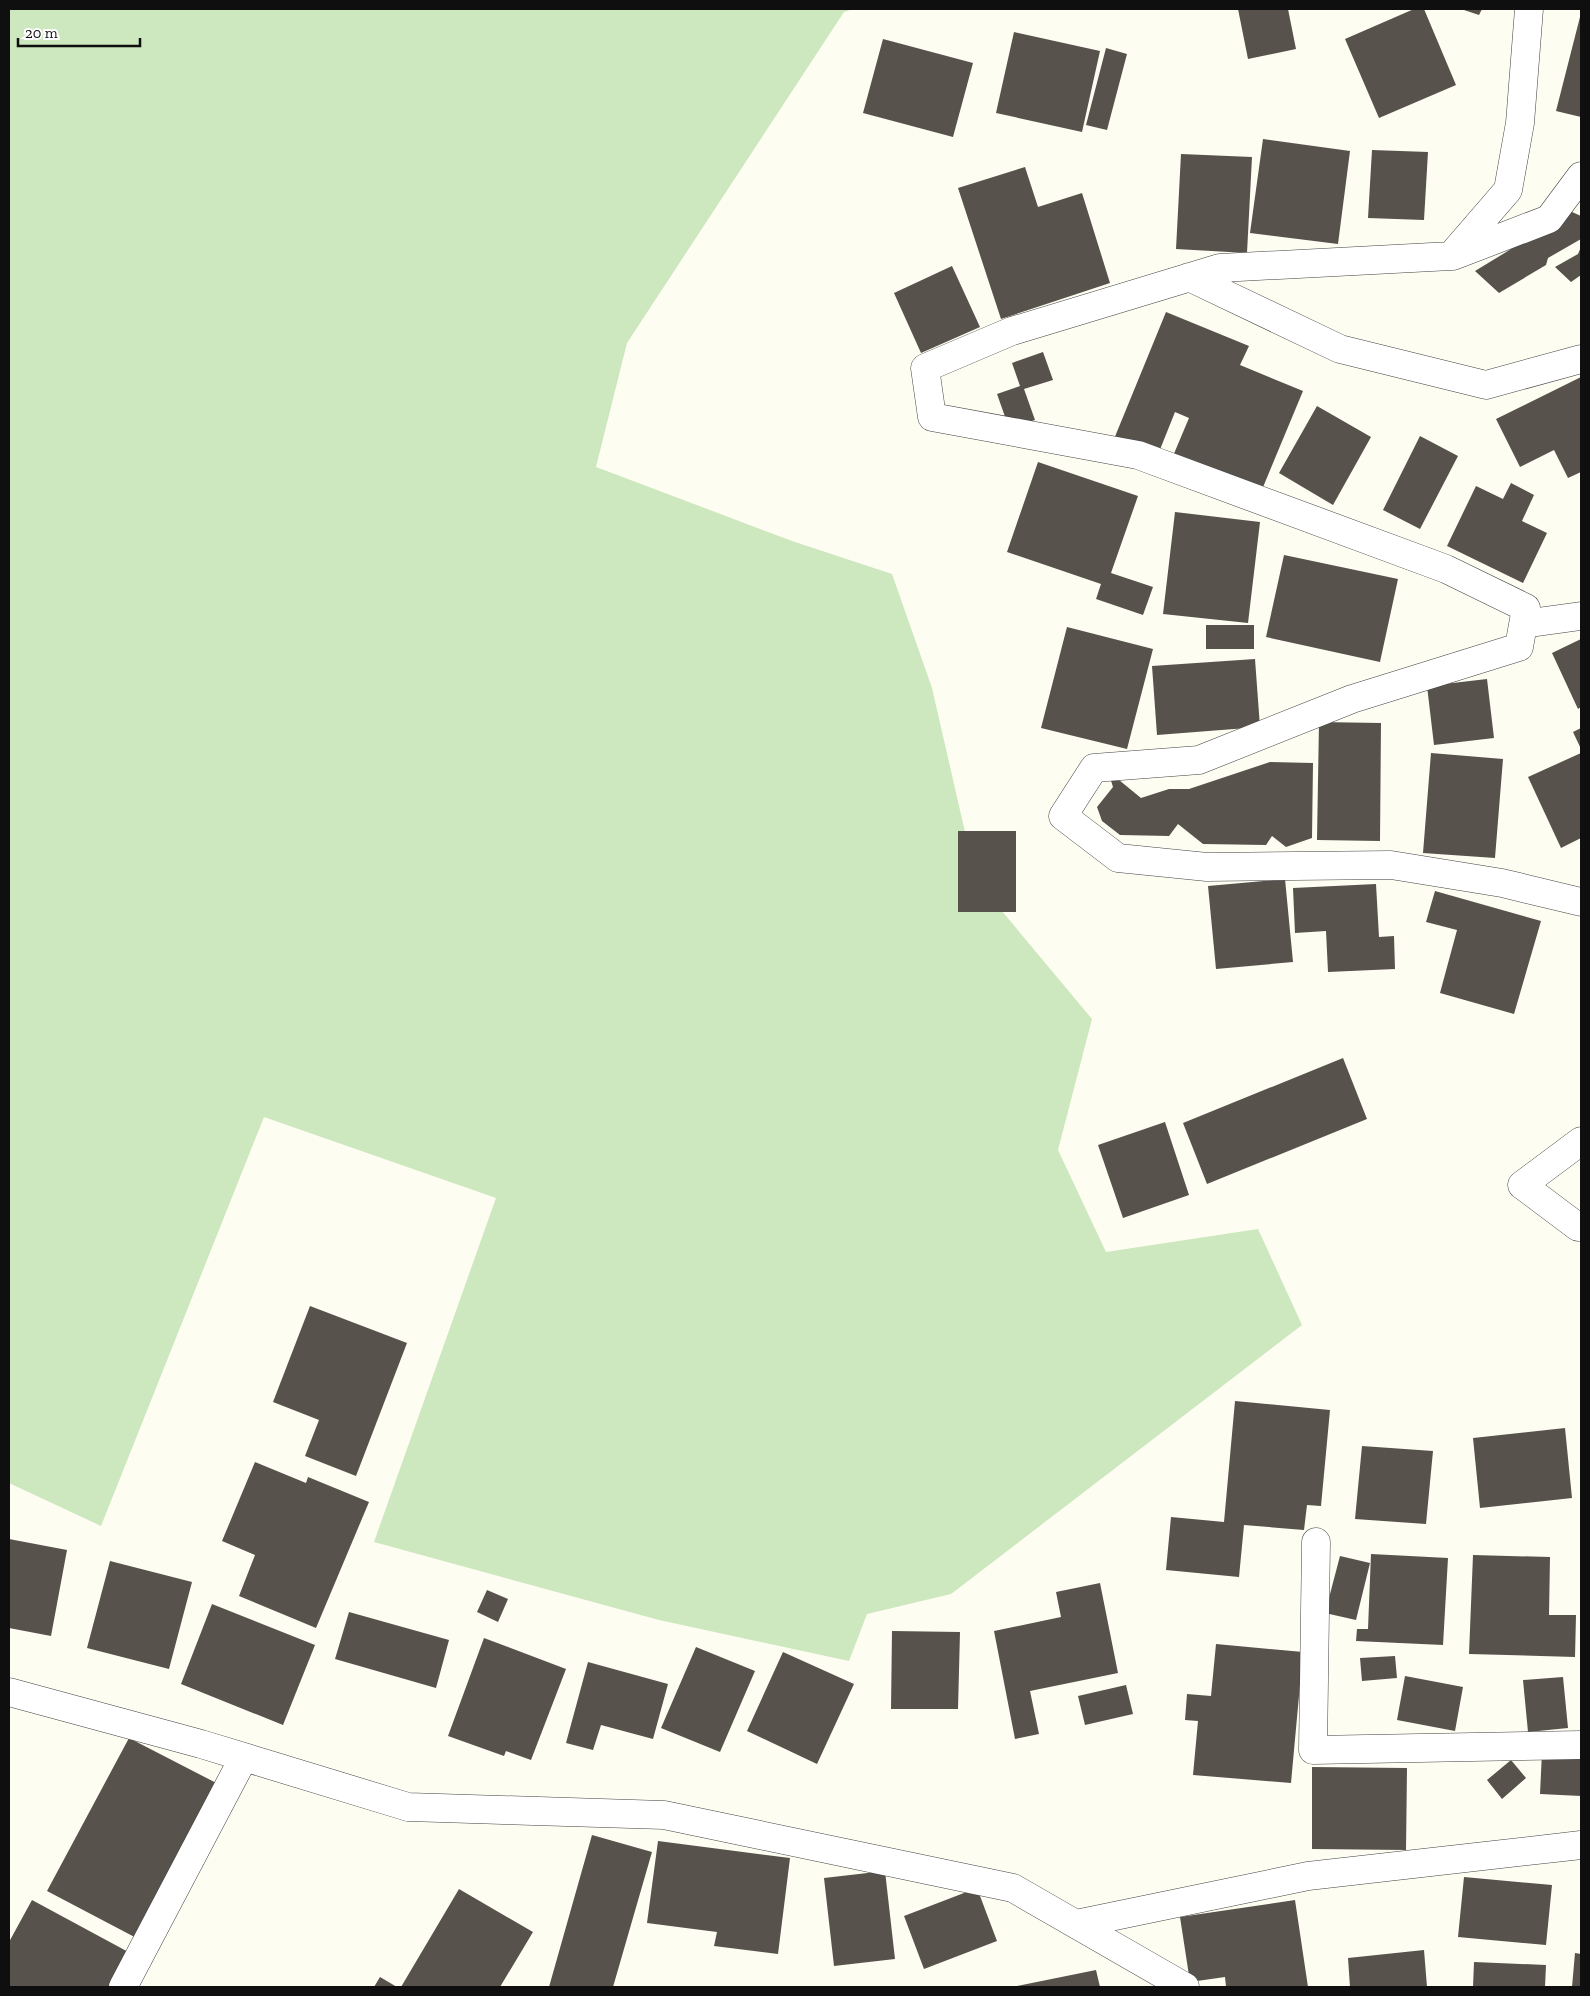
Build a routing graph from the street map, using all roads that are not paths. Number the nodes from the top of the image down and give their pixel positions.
1 (1529, 9) edge
2 (1581, 176) edge
3 (1450, 256) junction
4 (1189, 277) junction
5 (1581, 359) edge
6 (1581, 616) edge
7 (1523, 624) junction
8 (1581, 902) edge
9 (1581, 1141) edge
10 (1581, 1227) edge
11 (1316, 1542) dead end
12 (9, 1692) edge
13 (1581, 1745) edge
14 (244, 1757) junction
15 (1581, 1845) edge
16 (1076, 1924) junction
17 (123, 1987) edge
18 (1185, 1987) edge

1 - 3 street
2 - 3 street
3 - 4 street
4 - 5 street
4 - 7 street
6 - 7 street
7 - 8 street
9 - 10 street
11 - 13 street
12 - 14 street
14 - 16 street
14 - 17 street
15 - 16 street
16 - 18 street

